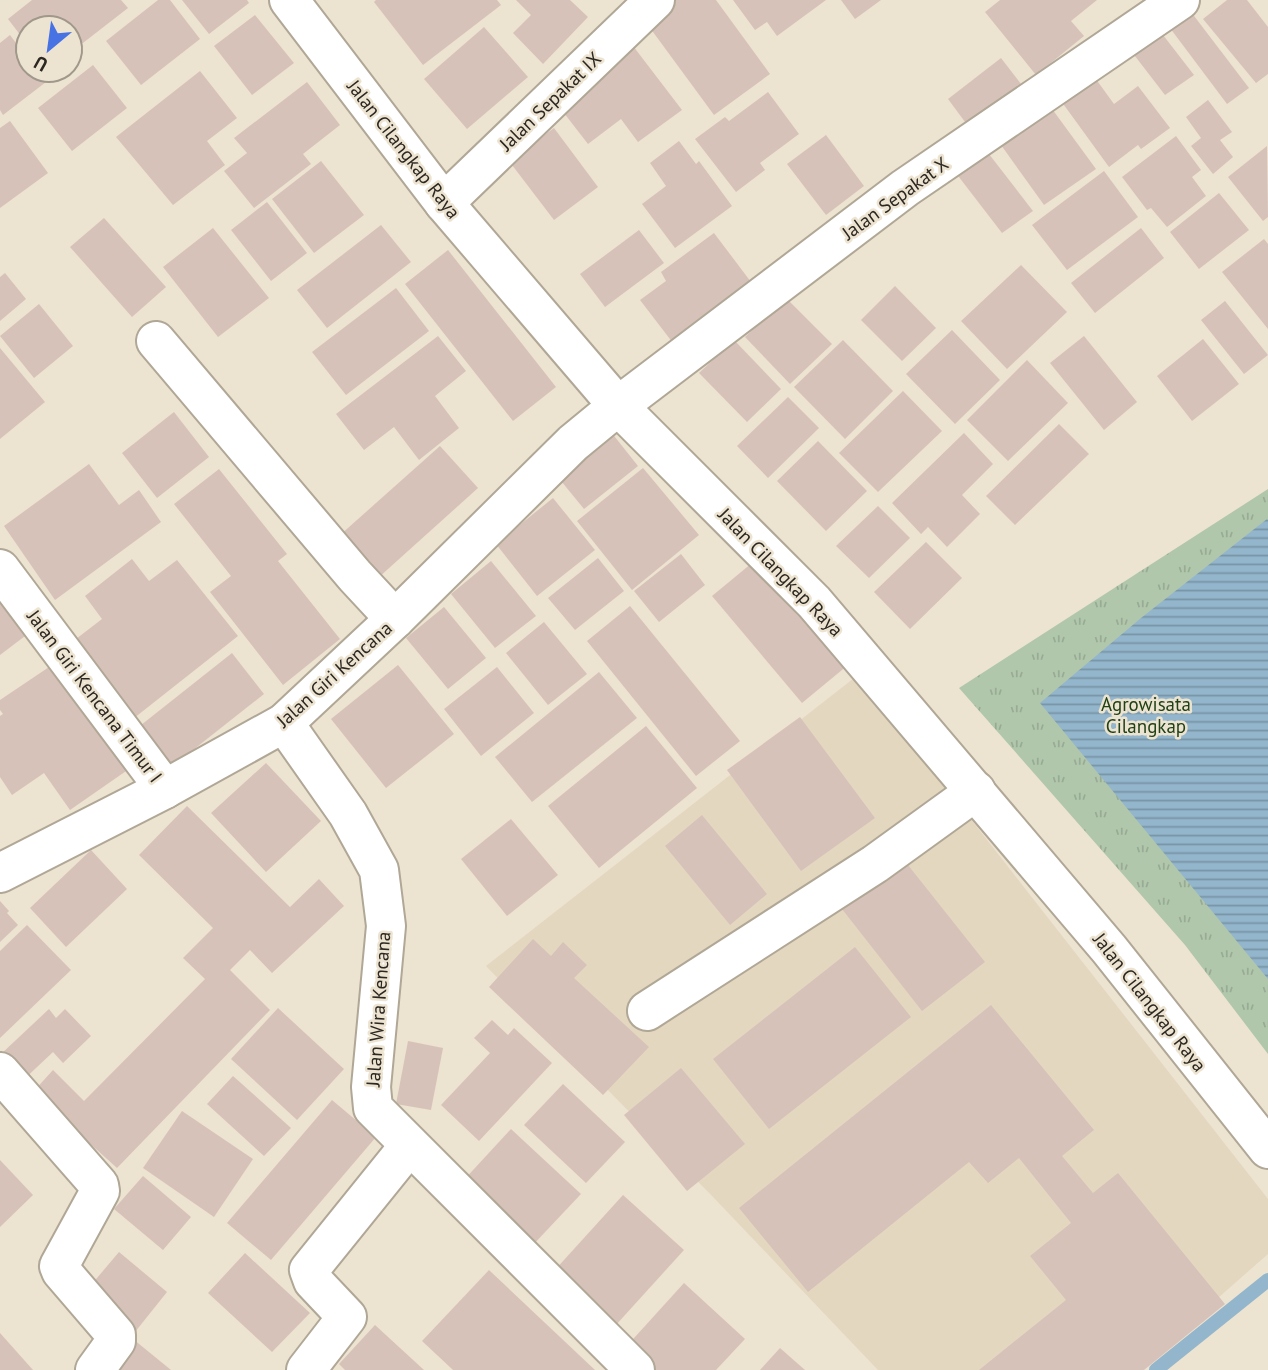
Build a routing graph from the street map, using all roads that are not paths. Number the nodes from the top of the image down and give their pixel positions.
1 (289, 0) edge
2 (655, 0) edge
3 (1180, 0) edge
4 (444, 202) junction
5 (156, 341) dead end
6 (618, 406) junction
7 (0, 569) edge
8 (395, 619) junction
9 (284, 723) junction
10 (165, 789) junction
11 (976, 790) junction
12 (0, 873) edge
13 (647, 1011) dead end
14 (6, 1094) edge
15 (409, 1146) junction
16 (1268, 1149) edge
17 (95, 1370) edge
18 (306, 1370) edge
19 (635, 1370) edge

1 - 4 street, Jalan Cilangkap Raya
2 - 4 street, Jalan Sepakat IX
3 - 6 street, Jalan Sepakat X
4 - 6 street, Jalan Cilangkap Raya
5 - 8 street
6 - 8 street, Jalan Giri Kencana
6 - 11 street, Jalan Cilangkap Raya
7 - 10 street, Jalan Giri Kencana Timur I
8 - 9 street, Jalan Giri Kencana
9 - 10 street, Jalan Giri Kencana
9 - 15 street, Jalan Wira Kencana
10 - 12 street, Jalan Giri Kencana
11 - 13 street
11 - 16 street, Jalan Cilangkap Raya
14 - 17 street
15 - 18 street
15 - 19 street, Jalan Wira Kencana

